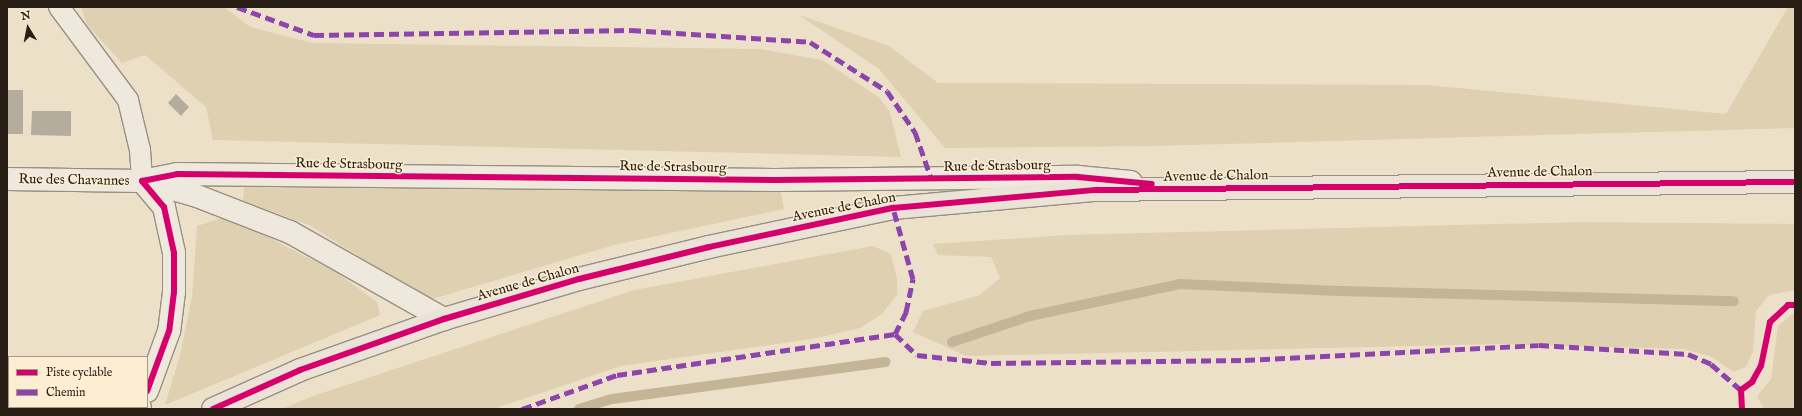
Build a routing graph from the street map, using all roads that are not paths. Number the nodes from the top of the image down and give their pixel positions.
1 (59, 7) edge
2 (7, 179) edge
3 (142, 181) junction
4 (1795, 182) edge
5 (1204, 188) junction
6 (444, 319) junction
7 (148, 388) edge
8 (213, 409) edge

1 - 3 lane
2 - 3 main road, Rue des Chavannes
3 - 5 main road, Rue de Strasbourg
3 - 6 main road
3 - 7 main road
4 - 5 main road, Avenue de Chalon
5 - 6 main road, Avenue de Chalon
6 - 8 main road, Avenue de Chalon

